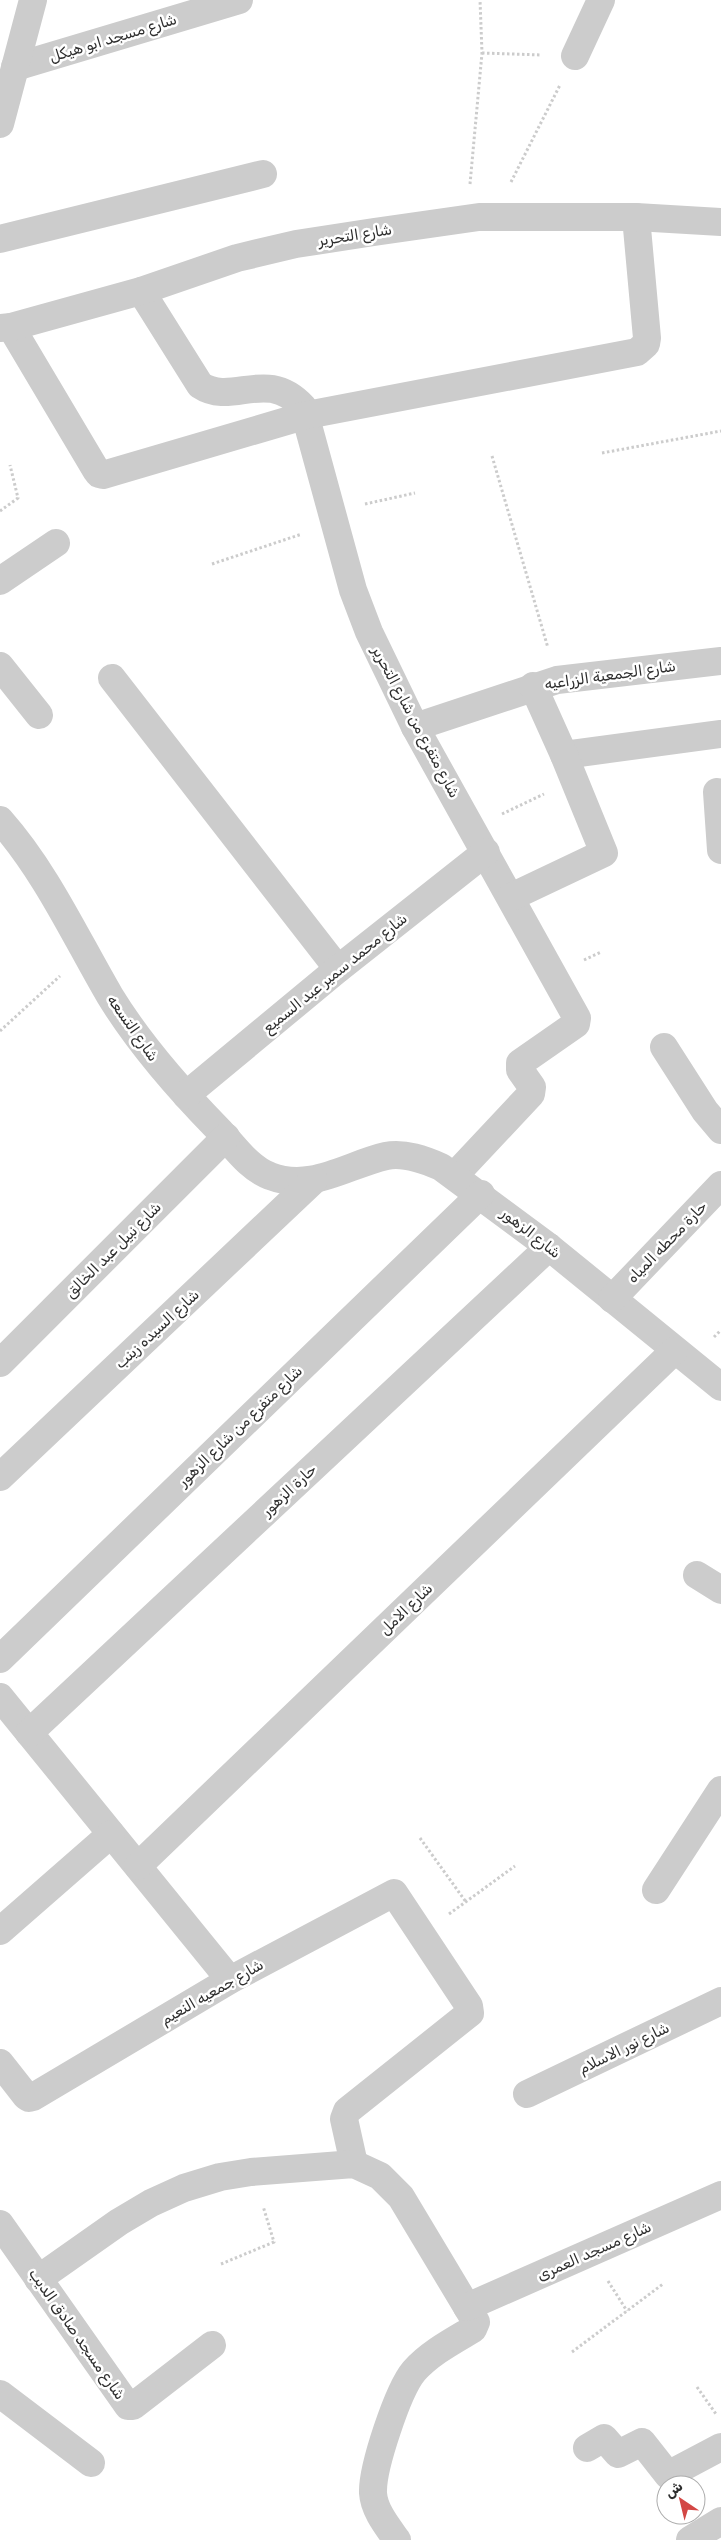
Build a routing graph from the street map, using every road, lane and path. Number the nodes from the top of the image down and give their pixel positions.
1 (33, 0) edge
2 (239, 0) edge
3 (480, 0) edge
4 (600, 0) edge
5 (482, 53) junction
6 (575, 56) junction
7 (15, 68) junction
8 (0, 124) edge
9 (263, 174) dead end
10 (636, 217) junction
11 (472, 218) junction
12 (721, 222) edge
13 (0, 239) edge
14 (141, 292) junction
15 (6, 328) edge
16 (307, 415) junction
17 (721, 431) edge
18 (602, 453) dead end
19 (492, 456) dead end
20 (10, 466) dead end
21 (415, 493) dead end
22 (0, 511) edge
23 (334, 517) junction
24 (56, 543) dead end
25 (212, 564) dead end
26 (0, 581) edge
27 (721, 660) edge
28 (0, 666) edge
29 (112, 678) dead end
30 (545, 683) junction
31 (39, 715) dead end
32 (415, 727) junction
33 (721, 734) edge
34 (564, 755) junction
35 (574, 781) junction
36 (717, 792) dead end
37 (0, 820) edge
38 (472, 827) junction
39 (721, 850) edge
40 (486, 852) junction
41 (511, 897) junction
42 (88, 955) junction
43 (338, 969) junction
44 (0, 1031) edge
45 (664, 1048) dead end
46 (186, 1095) junction
47 (721, 1130) edge
48 (226, 1137) junction
49 (455, 1175) junction
50 (314, 1180) junction
51 (721, 1186) edge
52 (480, 1194) junction
53 (549, 1247) junction
54 (612, 1300) junction
55 (674, 1351) junction
56 (0, 1363) edge
57 (721, 1387) edge
58 (0, 1477) edge
59 (697, 1575) dead end
60 (721, 1590) edge
61 (0, 1659) edge
62 (0, 1697) edge
63 (29, 1733) junction
64 (721, 1790) edge
65 (111, 1834) junction
66 (420, 1838) dead end
67 (138, 1866) junction
68 (515, 1866) dead end
69 (656, 1890) dead end
70 (0, 1931) edge
71 (230, 1980) junction
72 (721, 2001) edge
73 (0, 2063) edge
74 (527, 2094) dead end
75 (354, 2164) junction
76 (251, 2172) junction
77 (721, 2195) edge
78 (0, 2224) edge
79 (221, 2264) dead end
80 (38, 2279) junction
81 (663, 2284) dead end
82 (467, 2307) junction
83 (212, 2345) dead end
84 (572, 2352) dead end
85 (697, 2387) dead end
86 (0, 2394) edge
87 (721, 2421) edge
88 (721, 2447) edge
89 (587, 2448) dead end
90 (91, 2463) dead end
91 (721, 2521) edge
92 (397, 2540) edge
93 (690, 2540) edge

1 - 7 street
2 - 7 street, شارع مسجد ابو هيكل
3 - 5 path
4 - 6 street
5 - 6 path
5 - 11 path
6 - 11 path
7 - 8 street
9 - 13 street
10 - 11 street, شارع التحرير
10 - 12 street, شارع التحرير
10 - 16 street
11 - 14 street, شارع التحرير
14 - 15 street, شارع التحرير
14 - 16 street, شارع متفرع من شارع التحرير
15 - 16 street
16 - 23 street, شارع متفرع من شارع التحرير
17 - 18 path
19 - 30 path
20 - 22 path
21 - 23 path
23 - 25 path
23 - 32 street, شارع متفرع من شارع التحرير
24 - 26 street
27 - 30 street, شارع الجمعية الزراعيه
28 - 31 street
29 - 43 street
30 - 32 street, شارع الجمعية الزراعيه
30 - 34 street
32 - 38 street, شارع متفرع من شارع التحرير
33 - 34 street
34 - 35 street
35 - 38 path
35 - 41 street
36 - 39 street
37 - 42 street, شارع التسعه
38 - 40 street, شارع متفرع من شارع التحرير
40 - 41 street, شارع متفرع من شارع التحرير
40 - 43 street, شارع محمد سمير عبد السميع
41 - 49 street, شارع متفرع من شارع التحرير
42 - 44 path
42 - 46 street, شارع التسعه
43 - 46 street, شارع محمد سمير عبد السميع
45 - 47 street
46 - 48 street, شارع التسعه
48 - 50 street, شارع التسعه
48 - 56 street, شارع نبيل عبد الخالق
49 - 50 street, شارع الزهور
49 - 52 street, شارع الزهور
50 - 58 street, شارع السيده زينب
51 - 54 street, حارة محطه المياه
52 - 53 street, شارع الزهور
52 - 61 street, شارع متفرع من شارع الزهور
53 - 54 street, شارع الزهور
53 - 63 street, حارة الزهور
54 - 55 street, شارع الزهور
55 - 57 street, شارع الزهور
55 - 67 street, شارع الامل
59 - 60 street
62 - 63 street
63 - 65 street
64 - 69 street
65 - 67 street
65 - 70 street
66 - 68 path
67 - 71 street
71 - 73 street, شارع جمعيه النعيم
71 - 75 street, شارع جمعيه النعيم
72 - 74 street, شارع نور الاسلام
75 - 76 street
75 - 82 street
76 - 79 path
76 - 80 street
77 - 82 street, شارع مسجد العمرى
78 - 80 street, شارع مسجد صادق الديب
80 - 83 street, شارع مسجد صادق الديب
81 - 84 path
82 - 92 street
85 - 87 path
86 - 90 street
88 - 89 street
91 - 93 street

